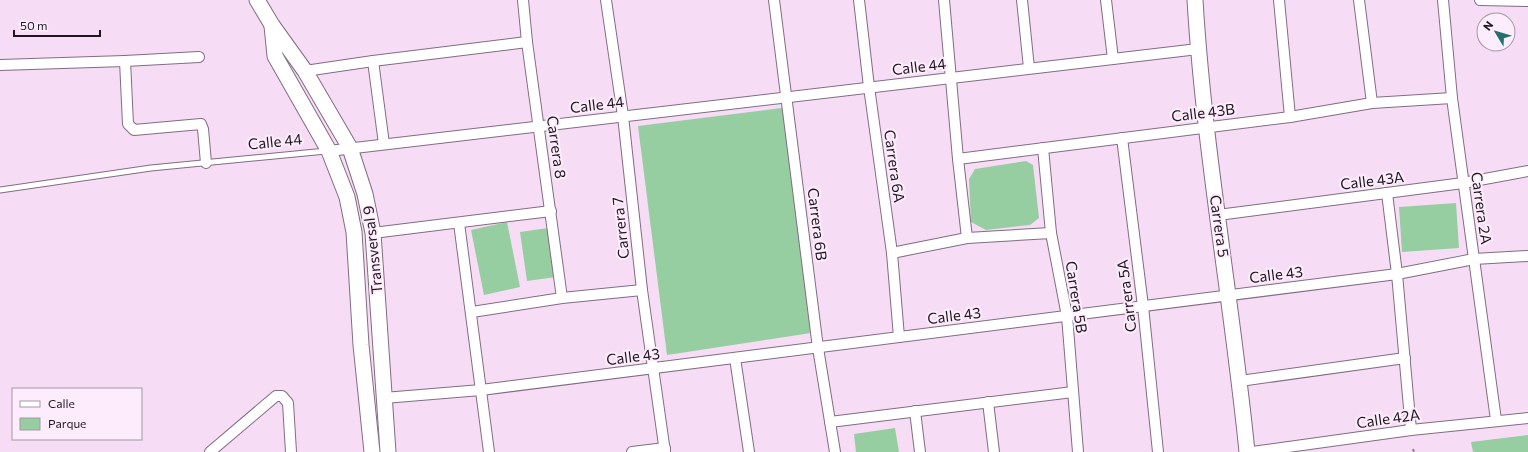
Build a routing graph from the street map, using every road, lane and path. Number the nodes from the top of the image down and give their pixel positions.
1 (257, 0) edge
2 (523, 0) edge
3 (606, 0) edge
4 (774, 0) edge
5 (859, 0) edge
6 (944, 0) edge
7 (1022, 0) edge
8 (1106, 0) edge
9 (1195, 0) edge
10 (1279, 0) edge
11 (1359, 0) edge
12 (1443, 0) edge
13 (1480, 0) edge
14 (1528, 3) edge
15 (272, 25) junction
16 (527, 42) junction
17 (1198, 49) junction
18 (200, 57) dead end
19 (1113, 59) junction
20 (124, 61) junction
21 (373, 61) junction
22 (0, 65) edge
23 (1029, 68) junction
24 (305, 71) junction
25 (952, 78) junction
26 (869, 87) junction
27 (787, 97) junction
28 (1452, 98) junction
29 (1372, 103) junction
30 (623, 116) junction
31 (1290, 117) junction
32 (539, 126) junction
33 (1205, 127) junction
34 (1122, 138) junction
35 (384, 144) junction
36 (350, 148) junction
37 (1043, 148) junction
38 (329, 151) junction
39 (958, 159) junction
40 (206, 163) junction
41 (1528, 171) edge
42 (1463, 183) junction
43 (0, 190) edge
44 (1387, 193) junction
45 (551, 211) junction
46 (1218, 215) junction
47 (459, 223) junction
48 (373, 233) junction
49 (1051, 233) junction
50 (967, 238) junction
51 (892, 253) junction
52 (1528, 256) edge
53 (1474, 259) junction
54 (1397, 274) junction
55 (642, 290) junction
56 (1229, 295) junction
57 (562, 298) junction
58 (1143, 306) junction
59 (472, 312) junction
60 (1067, 316) junction
61 (899, 337) junction
62 (818, 348) junction
63 (735, 358) junction
64 (1405, 358) junction
65 (654, 368) junction
66 (1240, 381) junction
67 (482, 390) junction
68 (1073, 392) junction
69 (384, 398) junction
70 (988, 402) junction
71 (916, 411) junction
72 (1528, 418) edge
73 (1496, 420) junction
74 (830, 422) junction
75 (1411, 430) junction
76 (665, 450) edge
77 (210, 452) edge
78 (291, 452) edge
79 (372, 452) edge
80 (388, 452) edge
81 (489, 452) edge
82 (632, 452) edge
83 (749, 452) edge
84 (835, 452) edge
85 (920, 452) edge
86 (994, 452) edge
87 (1078, 452) edge
88 (1158, 452) edge
89 (1247, 452) edge
90 (1252, 452) edge

1 - 15 street, Transversal 9
2 - 16 street, Carrera 8
3 - 30 street, Carrera 7
4 - 27 street, Carrera 6B
5 - 26 street, Carrera 6A
6 - 25 street
7 - 23 street
8 - 19 street
9 - 17 street, Carrera 5
10 - 31 street
11 - 29 street
12 - 28 street, Carrera 2A
13 - 14 street
15 - 24 street, Transversal 9
15 - 38 street, Transversal 9
16 - 21 street
16 - 32 street, Carrera 8
17 - 19 street, Calle 44
17 - 33 street, Carrera 5
18 - 20 street
19 - 23 street, Calle 44
20 - 22 street
20 - 40 street
21 - 24 street
21 - 35 street
23 - 25 street, Calle 44
24 - 36 street, Transversal 9
25 - 26 street, Calle 44
25 - 39 street
26 - 27 street, Calle 44
26 - 51 street, Carrera 6A
27 - 30 street, Calle 44
27 - 62 street, Carrera 6B
28 - 29 street, Calle 43B
28 - 42 street, Carrera 2A
29 - 31 street, Calle 43B
30 - 32 street, Calle 44
30 - 55 street, Carrera 7
31 - 33 street, Calle 43B
32 - 35 street, Calle 44
32 - 45 street, Carrera 8
33 - 34 street, Calle 43B
33 - 46 street, Carrera 5
34 - 37 street, Calle 43B
34 - 58 street, Carrera 5A
35 - 36 street, Calle 44
36 - 38 street, Calle 44
36 - 48 street, Transversal 9
37 - 39 street, Calle 43B
37 - 49 street, Carrera 5B
38 - 40 lane, Calle 44
38 - 79 street, Transversal 9
39 - 50 street
40 - 43 lane, Calle 44
41 - 42 street, Calle 43A
42 - 44 street, Calle 43A
42 - 53 street, Carrera 2A
44 - 46 street, Calle 43A
44 - 54 street
45 - 47 street
45 - 57 street, Carrera 8
46 - 56 street, Carrera 5
47 - 48 street
47 - 59 street
48 - 69 street, Transversal 9
49 - 50 street
49 - 60 street, Carrera 5B
50 - 51 street
51 - 61 street, Carrera 6A
52 - 53 street, Calle 43
53 - 54 street, Calle 43
53 - 73 street, Carrera 2A
54 - 56 street, Calle 43
54 - 64 street
55 - 57 street
55 - 65 street, Carrera 7
56 - 58 street, Calle 43
56 - 66 street, Carrera 5
57 - 59 street
58 - 60 street, Calle 43
58 - 88 street, Carrera 5A
59 - 67 street
60 - 61 street, Calle 43
60 - 68 street, Carrera 5B
61 - 62 street, Calle 43
62 - 63 street, Calle 43
62 - 74 street, Carrera 6B
63 - 65 street, Calle 43
63 - 83 street
64 - 66 street
64 - 75 street
65 - 67 street, Calle 43
65 - 76 street, Carrera 7
66 - 89 street, Carrera 5
67 - 69 street, Calle 43
67 - 81 street
68 - 70 street
68 - 87 street, Carrera 5B
69 - 80 street, Transversal 9
70 - 71 street
70 - 86 street
71 - 74 street
71 - 85 street
72 - 73 street, Calle 42A
73 - 75 street, Calle 42A
74 - 84 street, Carrera 6B
75 - 90 street, Calle 42A
76 - 82 street
77 - 78 street

